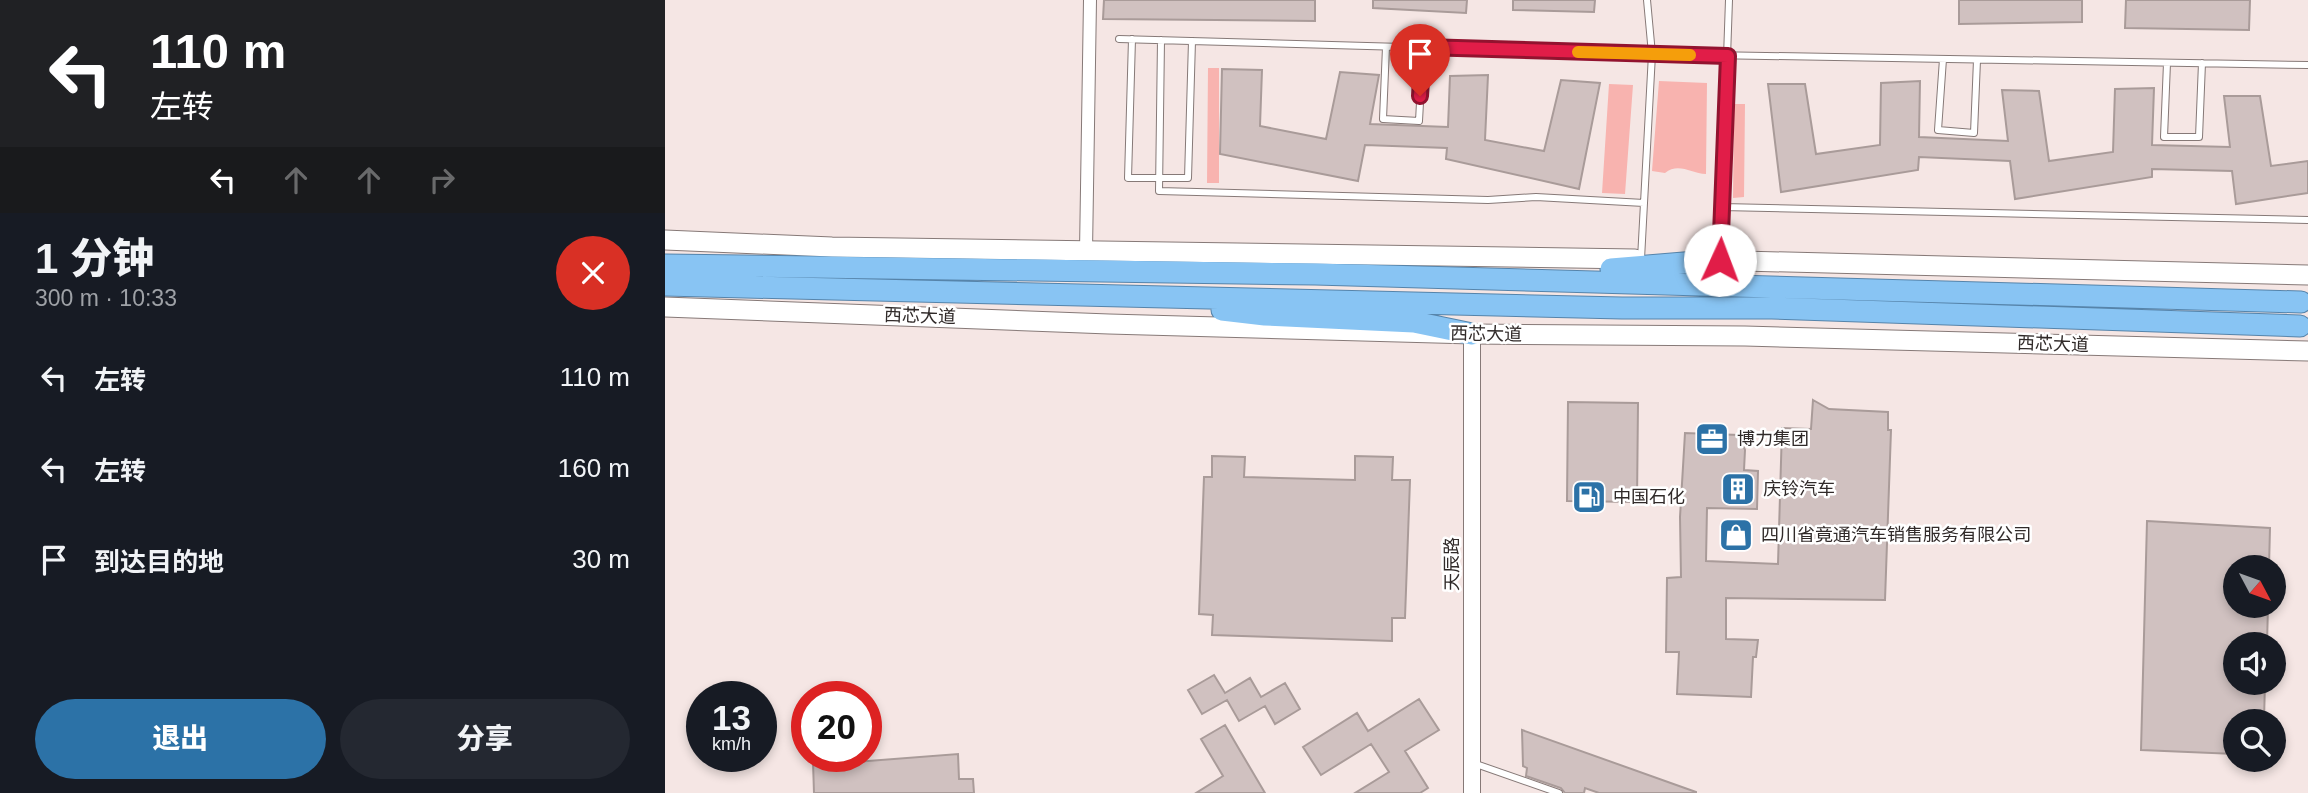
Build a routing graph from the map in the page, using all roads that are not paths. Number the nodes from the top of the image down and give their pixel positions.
1 (1090, 0) edge
2 (1647, 0) edge
3 (1730, 0) edge
4 (1119, 39) dead end
5 (1132, 39) junction
6 (1161, 40) junction
7 (1192, 41) junction
8 (1386, 47) junction
9 (1423, 47) junction
10 (1652, 54) junction
11 (1728, 56) junction
12 (1943, 59) junction
13 (1977, 60) junction
14 (2167, 63) junction
15 (2202, 63) junction
16 (2308, 65) edge
17 (1159, 178) junction
18 (1644, 203) junction
19 (1722, 207) junction
20 (2308, 220) edge
21 (665, 240) edge
22 (1086, 251) junction
23 (1641, 259) junction
24 (1720, 260) junction
25 (665, 265) edge
26 (1315, 274) junction
27 (2308, 275) edge
28 (665, 285) edge
29 (1077, 295) junction
30 (2301, 302) dead end
31 (665, 306) edge
32 (2300, 326) dead end
33 (1472, 334) junction
34 (2308, 351) edge
35 (1471, 762) junction
36 (1472, 793) edge
37 (1559, 793) edge

1 - 22 street
2 - 10 lane
3 - 11 lane
4 - 5 lane
5 - 6 lane
5 - 17 lane
6 - 7 lane
6 - 17 lane
7 - 8 lane
7 - 17 lane
8 - 9 lane
8 - 9 lane
9 - 10 lane
10 - 11 lane
10 - 18 lane
11 - 12 lane
11 - 19 lane
12 - 13 lane
12 - 13 lane
13 - 14 lane
14 - 15 lane
14 - 15 lane
15 - 16 lane
17 - 18 lane
18 - 23 lane
19 - 20 lane
19 - 24 lane
21 - 22 main road
22 - 23 main road
23 - 24 main road
24 - 26 highway
24 - 27 main road
25 - 26 highway
26 - 30 highway
28 - 29 highway, 西芯大道
29 - 32 highway, 西芯大道
29 - 33 highway
31 - 33 main road, 西芯大道
33 - 34 main road, 西芯大道
33 - 35 street, 天辰路
35 - 36 street, 天辰路
35 - 37 lane

